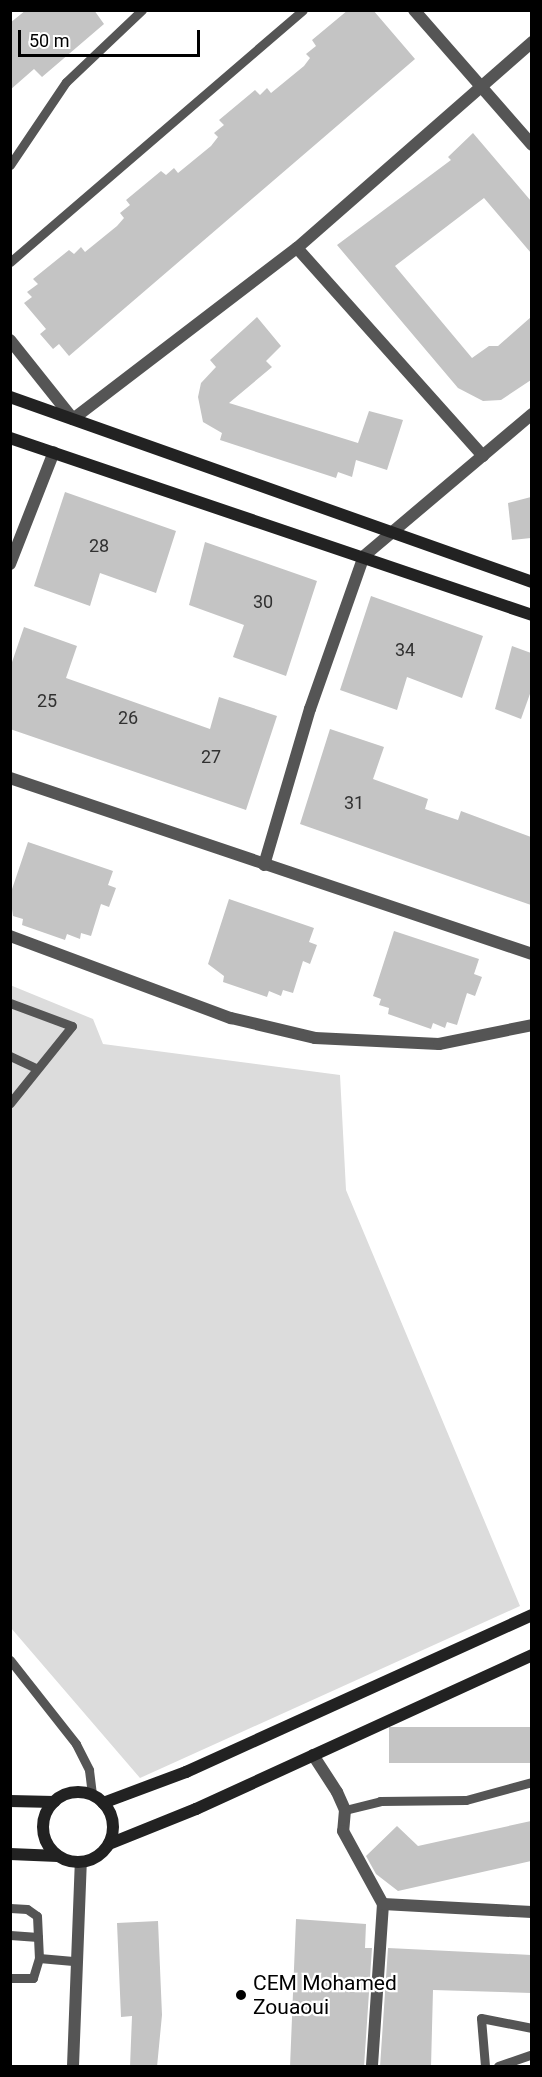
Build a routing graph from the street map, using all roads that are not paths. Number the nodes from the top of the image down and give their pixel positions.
1 (142, 10) edge
2 (303, 10) edge
3 (414, 10) edge
4 (531, 42) edge
5 (479, 85) junction
6 (531, 145) edge
7 (10, 165) edge
8 (297, 248) junction
9 (10, 262) edge
10 (10, 340) edge
11 (10, 397) edge
12 (531, 414) edge
13 (74, 419) junction
14 (10, 438) edge
15 (54, 453) junction
16 (483, 456) junction
17 (392, 533) junction
18 (364, 556) junction
19 (10, 564) edge
20 (531, 582) edge
21 (531, 615) edge
22 (10, 778) edge
23 (264, 865) junction
24 (10, 936) edge
25 (531, 954) edge
26 (10, 1003) edge
27 (531, 1025) edge
28 (10, 1056) edge
29 (36, 1068) junction
30 (10, 1103) edge
31 (531, 1615) edge
32 (531, 1655) edge
33 (10, 1660) edge
34 (313, 1755) junction
35 (531, 1782) edge
36 (98, 1799) junction
37 (10, 1800) edge
38 (54, 1802) junction
39 (345, 1810) junction
40 (109, 1844) junction
41 (10, 1854) edge
42 (58, 1856) junction
43 (81, 1862) junction
44 (383, 1904) junction
45 (10, 1908) edge
46 (531, 1912) edge
47 (10, 1935) edge
48 (38, 1937) junction
49 (39, 1958) junction
50 (76, 1961) junction
51 (10, 1978) edge
52 (531, 2028) edge
53 (531, 2054) edge
54 (73, 2067) edge
55 (372, 2067) edge
56 (484, 2067) edge
57 (498, 2067) edge

1 - 7 lane
2 - 9 lane
3 - 5 street
4 - 5 street
5 - 6 street
5 - 8 street
8 - 13 street
8 - 16 street
10 - 13 street
11 - 13 main road
12 - 16 street
13 - 17 main road
14 - 15 main road
15 - 18 main road
15 - 19 street
16 - 17 street
17 - 18 street
17 - 20 main road
18 - 21 main road
18 - 23 street
22 - 23 street
23 - 25 street
24 - 27 street
26 - 29 lane
28 - 29 lane
29 - 30 lane
31 - 36 main road
32 - 34 main road
33 - 36 lane
34 - 39 street
34 - 40 main road
35 - 39 lane
36 - 38 main road
36 - 40 main road
37 - 38 main road
38 - 42 main road
39 - 44 street
40 - 43 main road
41 - 42 main road
42 - 43 main road
43 - 50 street
44 - 46 street
44 - 55 street
45 - 48 lane
47 - 48 lane
48 - 49 lane
49 - 50 lane
49 - 51 lane
50 - 54 street
52 - 56 lane
53 - 57 lane

